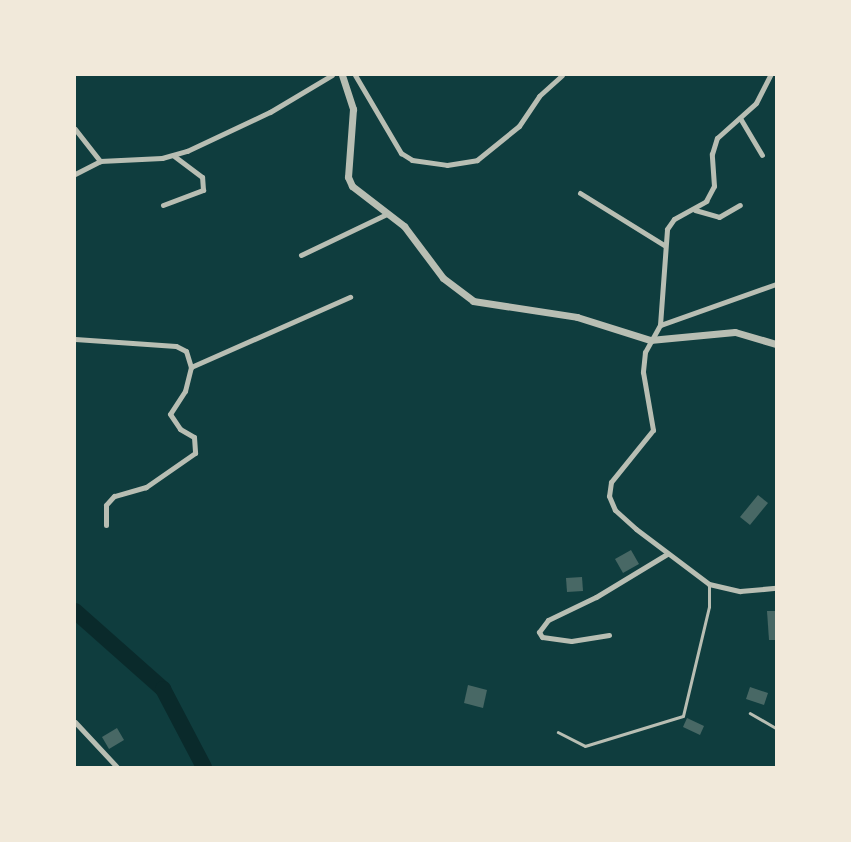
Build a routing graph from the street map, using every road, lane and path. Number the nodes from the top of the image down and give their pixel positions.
1 (332, 75) edge
2 (342, 75) edge
3 (355, 75) edge
4 (562, 75) edge
5 (770, 75) edge
6 (740, 118) junction
7 (75, 129) edge
8 (762, 155) dead end
9 (174, 156) junction
10 (100, 160) junction
11 (75, 174) edge
12 (580, 193) dead end
13 (164, 205) dead end
14 (740, 205) dead end
15 (695, 210) junction
16 (387, 214) junction
17 (664, 245) junction
18 (300, 254) dead end
19 (776, 284) edge
20 (350, 297) dead end
21 (660, 325) junction
22 (75, 339) edge
23 (650, 340) junction
24 (776, 344) edge
25 (191, 367) junction
26 (106, 525) dead end
27 (666, 554) junction
28 (709, 584) junction
29 (776, 588) edge
30 (609, 635) dead end
31 (750, 713) dead end
32 (75, 722) edge
33 (776, 728) edge
34 (558, 732) dead end
35 (117, 767) edge

1 - 9 street
2 - 16 street
3 - 4 street
5 - 6 street
6 - 8 street
6 - 15 street
7 - 10 street
9 - 10 street
9 - 13 street
10 - 11 street
12 - 17 street
14 - 15 street
15 - 17 street
16 - 18 street
16 - 23 street
17 - 21 street
19 - 21 street
20 - 25 street
21 - 23 street
22 - 25 street
23 - 24 street
23 - 27 street
25 - 26 street
27 - 28 street
27 - 30 street
28 - 29 street
28 - 34 lane
31 - 33 lane
32 - 35 street

